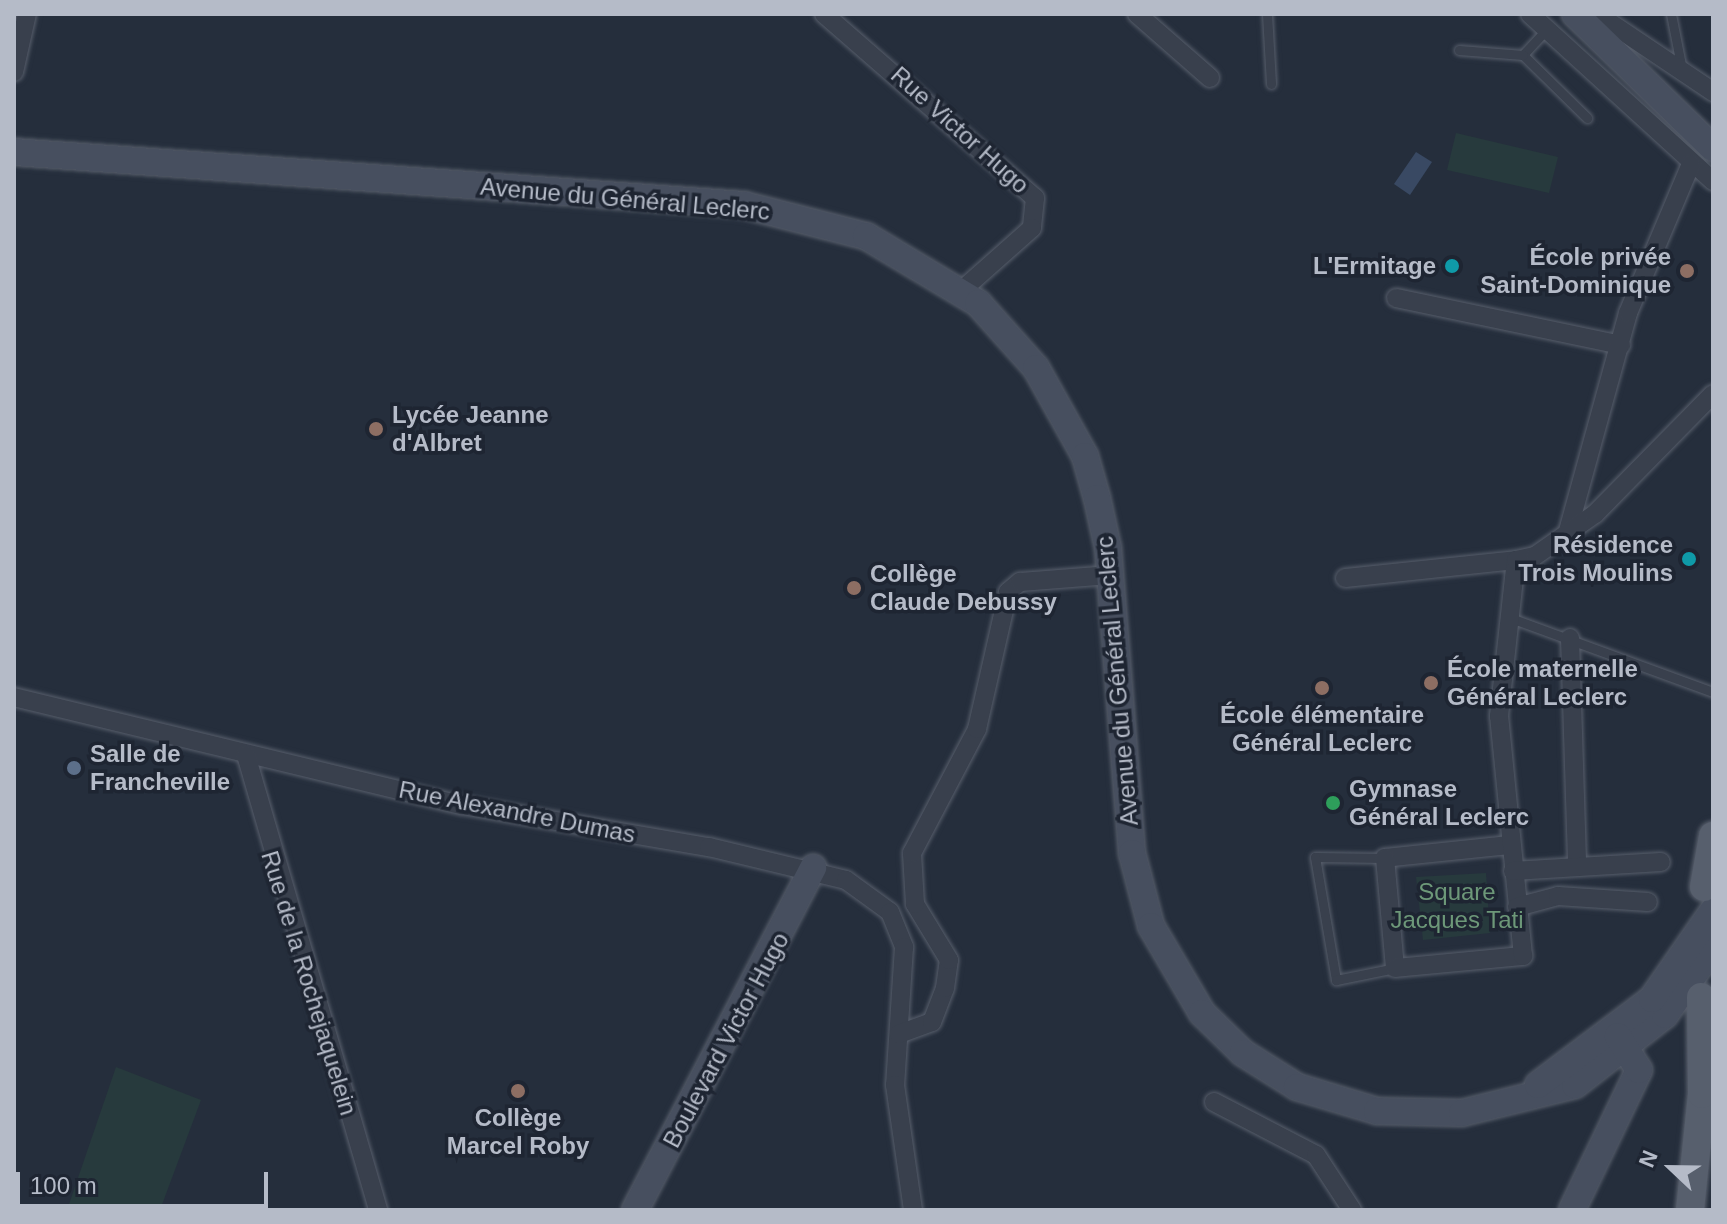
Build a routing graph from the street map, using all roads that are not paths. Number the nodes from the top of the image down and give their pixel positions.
1 (27, 14) edge
2 (824, 14) edge
3 (1137, 14) edge
4 (1267, 14) edge
5 (1530, 14) edge
6 (1575, 14) edge
7 (1671, 14) edge
8 (1605, 16) edge
9 (1552, 22) edge
10 (1459, 50) dead end
11 (1523, 55) junction
12 (14, 72) edge
13 (1682, 74) junction
14 (1210, 78) dead end
15 (1271, 84) dead end
16 (1713, 92) edge
17 (1662, 101) junction
18 (1587, 118) dead end
19 (1713, 148) edge
20 (14, 152) edge
21 (1691, 164) junction
22 (1713, 181) edge
23 (961, 291) junction
24 (1396, 298) dead end
25 (1621, 345) junction
26 (1713, 394) edge
27 (1568, 531) junction
28 (1516, 560) junction
29 (1111, 575) junction
30 (1345, 578) dead end
31 (1508, 617) junction
32 (1570, 638) junction
33 (1713, 692) edge
34 (14, 697) edge
35 (246, 755) junction
36 (1713, 836) edge
37 (1510, 845) junction
38 (1385, 858) junction
39 (1661, 862) dead end
40 (1577, 867) junction
41 (813, 868) junction
42 (1513, 871) junction
43 (1709, 899) edge
44 (1648, 902) dead end
45 (1517, 907) junction
46 (1713, 948) edge
47 (1395, 968) junction
48 (1701, 997) dead end
49 (899, 1034) junction
50 (1622, 1041) junction
51 (1597, 1060) junction
52 (1214, 1102) dead end
53 (1596, 1154) junction
54 (378, 1210) edge
55 (635, 1210) edge
56 (913, 1210) edge
57 (1352, 1210) edge
58 (1572, 1210) edge
59 (1690, 1210) edge

1 - 12 street
2 - 23 street, Rue Victor Hugo
3 - 14 street
4 - 15 lane
5 - 9 street
6 - 17 main road
7 - 13 lane
8 - 13 street
9 - 11 lane
9 - 17 main road
9 - 21 street
10 - 11 lane
11 - 18 lane
13 - 16 street
17 - 19 main road
20 - 23 main road, Avenue du Général Leclerc
21 - 22 street
21 - 25 street
23 - 29 main road, Avenue du Général Leclerc
24 - 25 street
25 - 27 street
26 - 27 street
27 - 28 street
28 - 30 street
28 - 31 street
29 - 49 street
29 - 51 main road, Avenue du Général Leclerc
31 - 32 lane
31 - 37 street
32 - 33 lane
32 - 40 street
34 - 35 street, Rue Alexandre Dumas
35 - 41 street, Rue Alexandre Dumas
35 - 54 street, Rue de la Rochejaquelein
36 - 43 main road
37 - 38 street
37 - 42 street
38 - 47 street
38 - 47 lane
39 - 40 street
40 - 42 street
41 - 49 street, Rue Alexandre Dumas
41 - 55 main road, Boulevard Victor Hugo
42 - 45 street
43 - 50 main road
44 - 45 street
45 - 47 street
46 - 50 main road
48 - 59 main road
49 - 56 street, Rue Alexandre Dumas
50 - 51 main road, Avenue du Général Leclerc
50 - 53 main road
51 - 53 main road
52 - 57 street
53 - 58 main road

